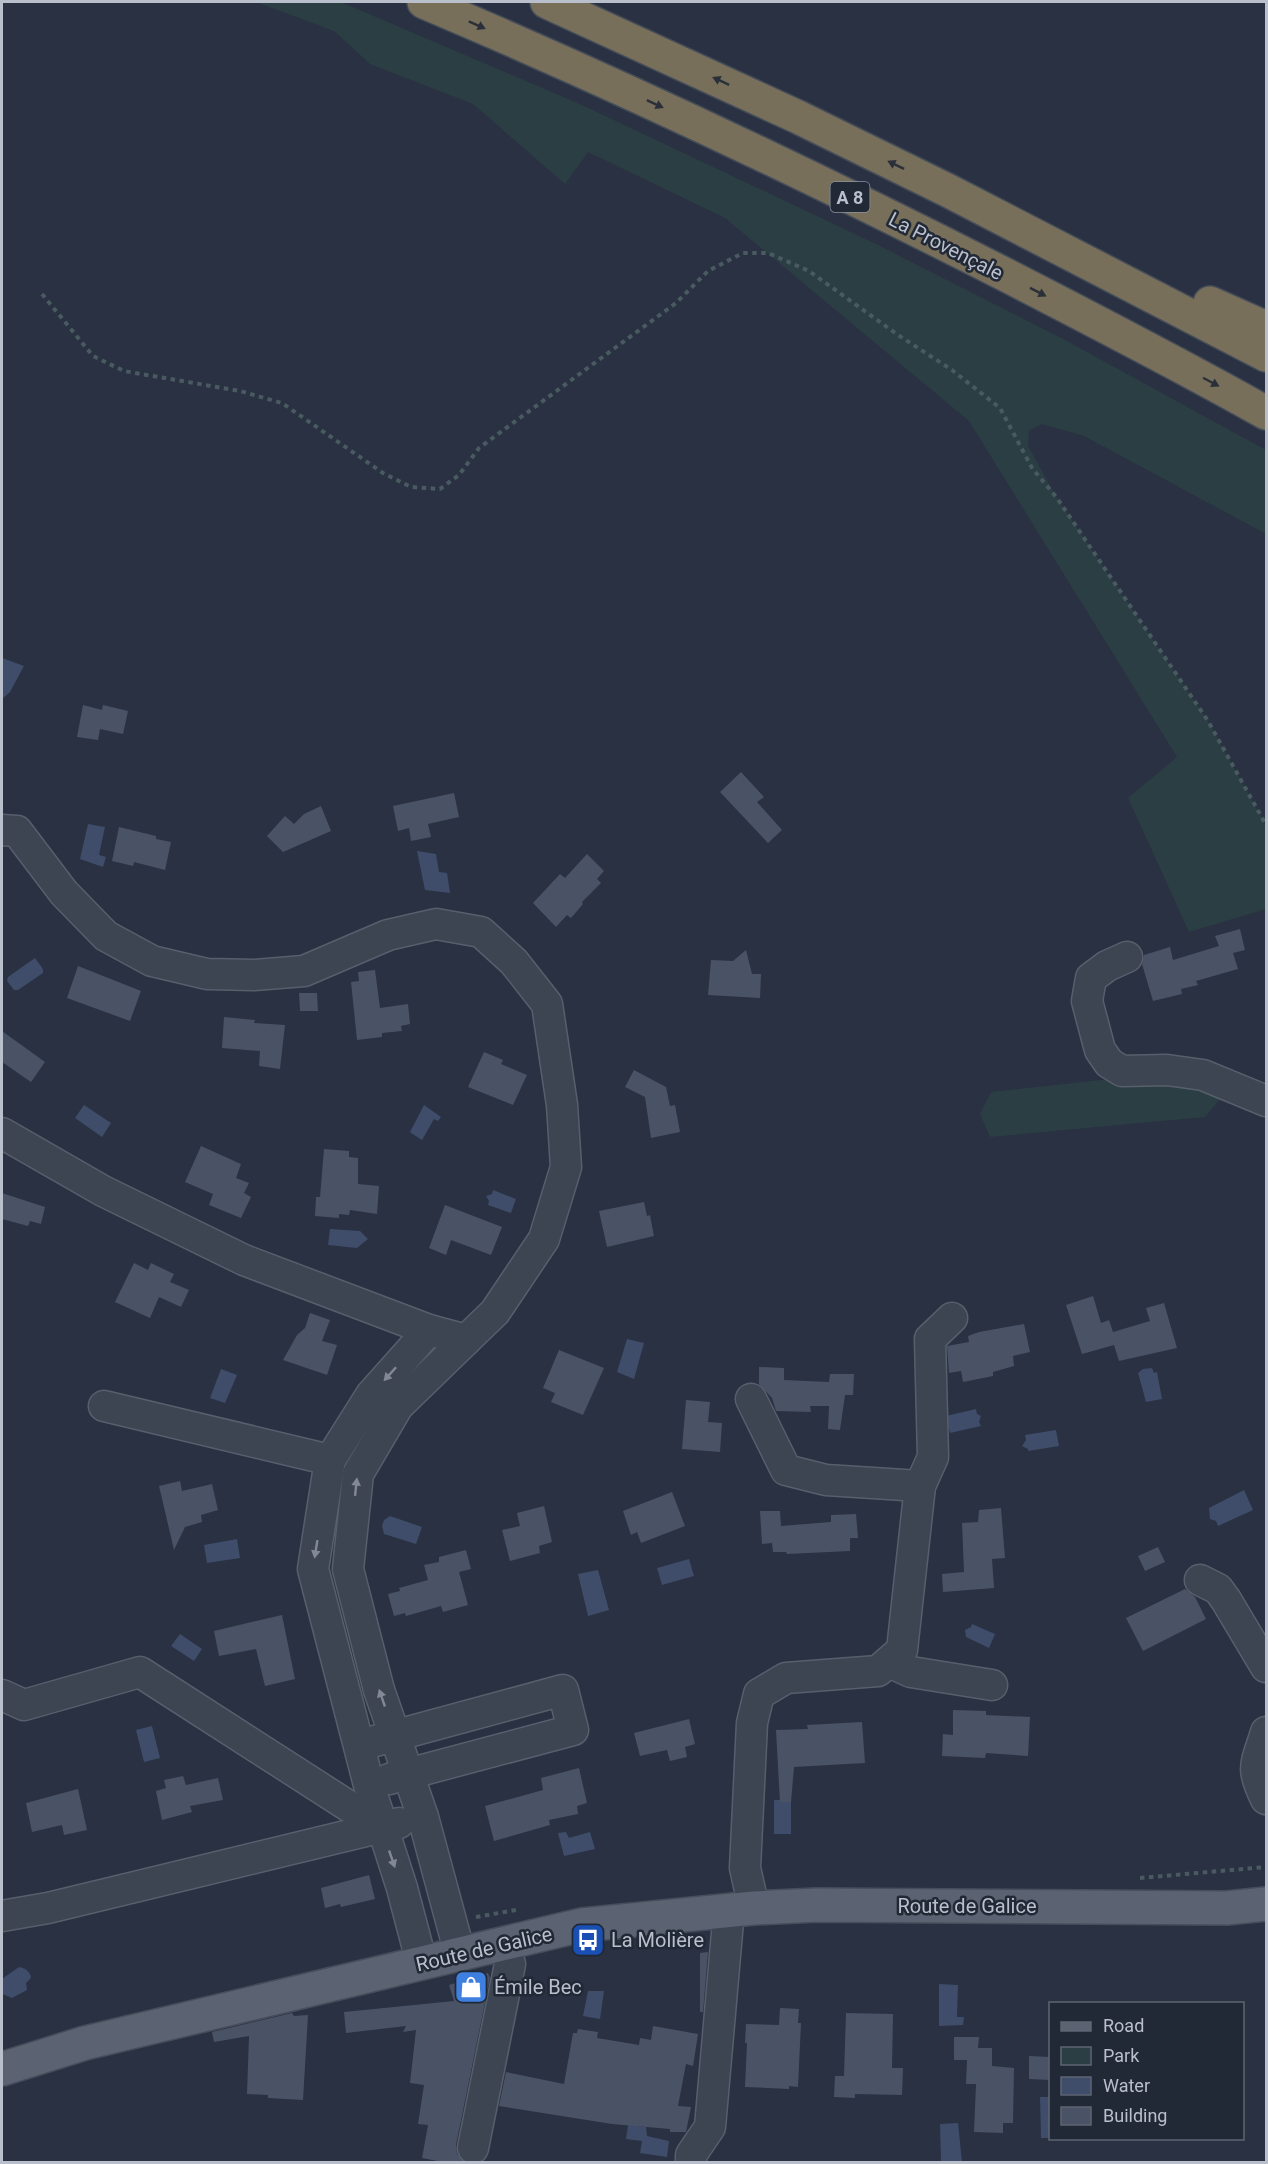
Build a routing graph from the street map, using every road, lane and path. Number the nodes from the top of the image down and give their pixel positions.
1 (424, 2) edge
2 (547, 2) edge
3 (949, 191) junction
4 (42, 294) dead end
5 (1266, 328) edge
6 (1266, 355) edge
7 (1266, 413) edge
8 (1266, 825) edge
9 (2, 830) edge
10 (1127, 957) dead end
11 (1266, 1101) edge
12 (2, 1133) edge
13 (952, 1318) dead end
14 (429, 1330) junction
15 (466, 1340) junction
16 (751, 1399) dead end
17 (104, 1407) dead end
18 (330, 1461) junction
19 (920, 1486) junction
20 (1200, 1580) dead end
21 (889, 1662) junction
22 (1266, 1667) edge
23 (992, 1685) dead end
24 (2, 1695) edge
25 (1266, 1732) edge
26 (395, 1736) junction
27 (360, 1745) junction
28 (409, 1774) junction
29 (369, 1785) junction
30 (1266, 1799) edge
31 (423, 1817) junction
32 (381, 1827) junction
33 (1266, 1904) edge
34 (742, 1909) junction
35 (2, 1916) edge
36 (460, 1954) junction
37 (422, 1964) junction
38 (510, 1964) dead end
39 (2, 2069) edge
40 (473, 2148) dead end
41 (691, 2163) edge

1 -> 7 highway, La Provençale / A 8
3 -> 2 highway, A 8
3 - 5 highway
3 - 6 highway, A 8
4 - 8 path
9 - 15 street
10 - 11 street
12 - 14 street
13 - 19 street
14 - 15 street
14 -> 18 street
26 -> 15 street
16 - 19 street
17 - 18 street
18 -> 27 street
19 - 21 street
20 - 22 street
21 - 23 street
21 - 34 street
24 - 32 street
25 - 30 street
26 - 27 street
26 - 28 street
26 - 28 street
27 - 29 street
28 - 29 street
28 - 31 street
29 - 32 street
31 - 32 street
31 - 36 street
32 - 35 street
32 -> 37 street
33 - 34 main road, Route de Galice
34 - 36 main road, Route de Galice
34 - 41 street
36 - 37 main road, Route de Galice
37 - 39 main road, Route de Galice
38 - 40 street

